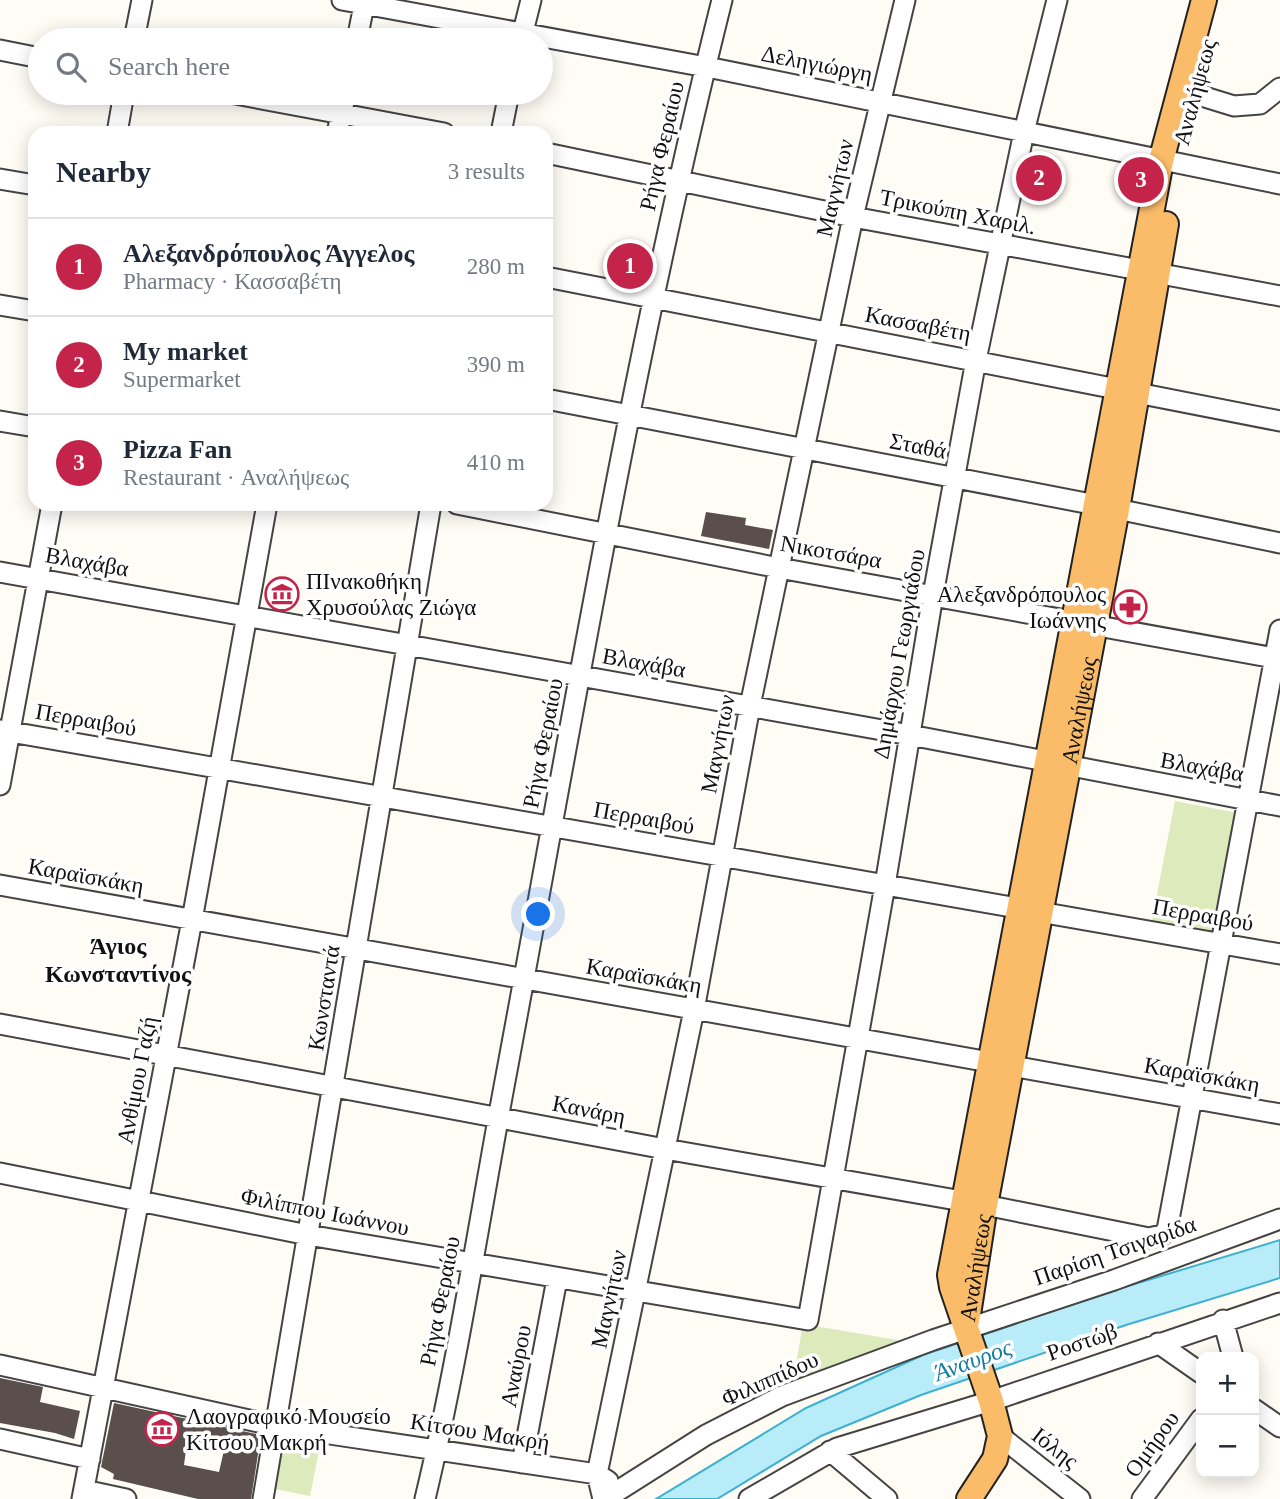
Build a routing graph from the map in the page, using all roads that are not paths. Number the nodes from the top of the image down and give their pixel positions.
1 (142, 0) edge
2 (342, 0) edge
3 (531, 0) edge
4 (722, 0) edge
5 (905, 0) edge
6 (1057, 0) edge
7 (1204, 0) edge
8 (1219, 0) edge
9 (365, 2) edge
10 (136, 28) edge
11 (360, 28) edge
12 (482, 28) edge
13 (524, 28) edge
14 (553, 42) edge
15 (0, 50) edge
16 (28, 56) edge
17 (705, 66) junction
18 (1280, 88) edge
19 (1195, 94) junction
20 (881, 101) junction
21 (122, 105) edge
22 (297, 105) edge
23 (343, 105) edge
24 (507, 105) edge
25 (341, 113) junction
26 (118, 126) edge
27 (338, 126) edge
28 (408, 126) edge
29 (502, 126) edge
30 (1024, 132) junction
31 (553, 154) edge
32 (1169, 162) junction
33 (0, 179) edge
34 (679, 181) junction
35 (28, 184) edge
36 (1280, 184) edge
37 (853, 217) junction
38 (999, 244) junction
39 (1149, 273) junction
40 (553, 278) edge
41 (1280, 296) edge
42 (654, 298) junction
43 (0, 305) edge
44 (28, 311) edge
45 (829, 332) junction
46 (976, 360) junction
47 (1127, 390) junction
48 (553, 400) edge
49 (631, 414) junction
50 (0, 421) edge
51 (1280, 421) edge
52 (28, 426) edge
53 (804, 449) junction
54 (955, 478) junction
55 (1107, 507) junction
56 (51, 511) edge
57 (266, 511) edge
58 (430, 511) edge
59 (491, 511) edge
60 (607, 535) junction
61 (1280, 543) edge
62 (779, 568) junction
63 (0, 572) edge
64 (38, 578) junction
65 (933, 595) junction
66 (246, 616) junction
67 (1085, 623) junction
68 (1280, 630) edge
69 (407, 645) junction
70 (1277, 658) edge
71 (581, 677) junction
72 (750, 706) junction
73 (5, 730) edge
74 (910, 735) junction
75 (1059, 764) junction
76 (219, 768) junction
77 (0, 785) edge
78 (382, 796) junction
79 (1248, 800) junction
80 (1280, 806) edge
81 (552, 826) junction
82 (722, 856) junction
83 (0, 885) edge
84 (885, 885) junction
85 (1031, 910) junction
86 (192, 920) junction
87 (1221, 943) junction
88 (357, 949) junction
89 (1280, 954) edge
90 (524, 979) junction
91 (694, 1010) junction
92 (0, 1024) edge
93 (858, 1039) junction
94 (166, 1056) junction
95 (1002, 1065) junction
96 (334, 1087) junction
97 (1190, 1098) junction
98 (1280, 1114) edge
99 (499, 1118) junction
100 (665, 1149) junction
101 (0, 1173) edge
102 (832, 1177) junction
103 (140, 1201) junction
104 (975, 1203) junction
105 (1280, 1219) edge
106 (308, 1236) junction
107 (472, 1265) junction
108 (557, 1279) junction
109 (635, 1292) junction
110 (1280, 1303) edge
111 (808, 1320) joint
112 (1223, 1320) junction
113 (966, 1331) junction
114 (1158, 1343) junction
115 (1232, 1352) edge
116 (0, 1365) edge
117 (1196, 1370) edge
118 (104, 1388) junction
119 (990, 1397) junction
120 (1259, 1412) edge
121 (276, 1426) junction
122 (1196, 1426) edge
123 (1280, 1427) edge
124 (1000, 1436) junction
125 (0, 1439) edge
126 (437, 1450) junction
127 (830, 1451) junction
128 (90, 1459) junction
129 (523, 1463) junction
130 (597, 1474) junction
131 (866, 1492) edge
132 (83, 1495) edge
133 (610, 1496) edge
134 (126, 1499) edge
135 (263, 1499) edge
136 (425, 1499) edge
137 (749, 1499) edge
138 (887, 1499) edge
139 (969, 1499) edge
140 (1080, 1499) edge
141 (1142, 1499) edge

1 - 10 street
2 - 9 street, Δεληγιώργη
3 - 13 street
4 - 17 street, Ρήγα Φεραίου
5 - 20 street, Μαγνήτων
6 - 30 street, Δημάρχου Γεωργιάδου
7 - 32 main road, Αναλήψεως
8 - 19 main road, Αναλήψεως
9 - 11 street
9 - 12 street, Δεληγιώργη
14 - 17 street, Δεληγιώργη
15 - 16 street
17 - 20 street, Δεληγιώργη
17 - 34 street, Ρήγα Φεραίου
18 - 19 street
19 - 32 main road, Αναλήψεως
20 - 30 street, Δεληγιώργη
20 - 37 street, Μαγνήτων
21 - 26 street
22 - 25 street
23 - 25 street
24 - 29 street
25 - 27 street
25 - 28 street
30 - 32 street, Δεληγιώργη
30 - 38 street, Δημάρχου Γεωργιάδου
31 - 34 street, Τρικούπη Χαριλ.
32 - 36 street, Δεληγιώργη
32 - 39 main road, Αναλήψεως
33 - 35 street
34 - 37 street, Τρικούπη Χαριλ.
34 - 42 street, Ρήγα Φεραίου
37 - 38 street, Τρικούπη Χαριλ.
37 - 45 street, Μαγνήτων
38 - 39 street, Τρικούπη Χαριλ.
38 - 46 street, Δημάρχου Γεωργιάδου
39 - 41 street, Τρικούπη Χαριλ.
39 - 47 main road, Αναλήψεως
40 - 42 street, Κασσαβέτη
42 - 45 street, Κασσαβέτη
42 - 49 street, Ρήγα Φεραίου
43 - 44 street
45 - 46 street, Κασσαβέτη
45 - 53 street, Μαγνήτων
46 - 47 street, Κασσαβέτη
46 - 54 street, Δημάρχου Γεωργιάδου
47 - 51 street, Κασσαβέτη
47 - 55 main road, Αναλήψεως
48 - 49 street, Σταθά
49 - 53 street, Σταθά
49 - 60 street, Ρήγα Φεραίου
50 - 52 street
53 - 54 street, Σταθά
53 - 62 street, Μαγνήτων
54 - 55 street, Σταθά
54 - 65 street, Δημάρχου Γεωργιάδου
55 - 61 street, Σταθά
55 - 67 main road, Αναλήψεως
56 - 64 street
57 - 66 street, Ανθίμου Γαζή
58 - 69 street, Κωνσταντά
59 - 60 street, Νικοτσάρα
60 - 62 street, Νικοτσάρα
60 - 71 street, Ρήγα Φεραίου
62 - 65 street, Νικοτσάρα
62 - 72 street, Μαγνήτων
63 - 64 street, Βλαχάβα
64 - 66 street, Βλαχάβα
64 - 73 street
65 - 67 street, Νικοτσάρα
65 - 74 street, Δημάρχου Γεωργιάδου
66 - 69 street, Βλαχάβα
66 - 76 street, Ανθίμου Γαζή
67 - 70 street, Νικοτσάρα
67 - 75 main road, Αναλήψεως
68 - 70 street
69 - 71 street, Βλαχάβα
69 - 78 street, Κωνσταντά
70 - 79 street
71 - 72 street, Βλαχάβα
71 - 81 street, Ρήγα Φεραίου
72 - 74 street, Βλαχάβα
72 - 82 street, Μαγνήτων
73 - 76 street, Περραιβού
73 - 77 street
74 - 75 street, Βλαχάβα
74 - 84 street, Δημάρχου Γεωργιάδου
75 - 79 street, Βλαχάβα
75 - 85 main road, Αναλήψεως
76 - 78 street, Περραιβού
76 - 86 street, Ανθίμου Γαζή
78 - 81 street, Περραιβού
78 - 88 street, Κωνσταντά
79 - 80 street, Βλαχάβα
79 - 87 street
81 - 82 street, Περραιβού
81 - 90 street, Ρήγα Φεραίου
82 - 84 street, Περραιβού
82 - 91 street, Μαγνήτων
83 - 86 street, Καραϊσκάκη
84 - 85 street, Περραιβού
84 - 93 street, Δημάρχου Γεωργιάδου
85 - 87 street, Περραιβού
85 - 95 main road, Αναλήψεως
86 - 88 street, Καραϊσκάκη
86 - 94 street, Ανθίμου Γαζή
87 - 89 street, Περραιβού
87 - 97 street
88 - 90 street, Καραϊσκάκη
88 - 96 street, Κωνσταντά
90 - 91 street, Καραϊσκάκη
90 - 99 street, Ρήγα Φεραίου
91 - 93 street, Καραϊσκάκη
91 - 100 street, Μαγνήτων
92 - 94 street, Κανάρη
93 - 95 street, Καραϊσκάκη
93 - 102 street, Δημάρχου Γεωργιάδου
94 - 96 street, Κανάρη
94 - 103 street, Ανθίμου Γαζή
95 - 97 street, Καραϊσκάκη
95 - 104 main road, Αναλήψεως
96 - 99 street, Κανάρη
96 - 106 street, Κωνσταντά
97 - 98 street, Καραϊσκάκη
97 - 104 street, Κανάρη
99 - 100 street, Κανάρη
99 - 107 street, Ρήγα Φεραίου
100 - 102 street, Κανάρη
100 - 109 street, Μαγνήτων
101 - 103 street, Φιλίππου Ιωάννου
102 - 104 street, Κανάρη
102 - 111 street, Δημάρχου Γεωργιάδου
103 - 106 street, Φιλίππου Ιωάννου
103 - 118 street, Ανθίμου Γαζή
104 - 113 main road, Αναλήψεως
105 - 113 street, Παρίση Τσιγαρίδα
106 - 107 street, Φιλίππου Ιωάννου
106 - 121 street, Κωνσταντά
107 - 108 street, Φιλίππου Ιωάννου
107 - 126 street, Ρήγα Φεραίου
108 - 109 street, Φιλίππου Ιωάννου
108 - 129 street, Αναύρου
109 - 111 street, Φιλίππου Ιωάννου
109 - 130 street, Μαγνήτων
110 - 112 street, Ροστώβ
112 - 114 street, Ροστώβ
112 - 115 street
113 - 119 main road
113 - 133 street, Φιλιππίδου
114 - 117 street
114 - 119 street, Ροστώβ
116 - 118 street, Κίτσου Μακρή
118 - 121 street, Κίτσου Μακρή
118 - 128 street, Ανθίμου Γαζή
119 - 124 main road
119 - 127 street, Ροστώβ
120 - 123 street
121 - 126 street, Κίτσου Μακρή
121 - 135 street, Κωνσταντά
122 - 141 street, Ομήρου
124 - 139 main road
124 - 140 street, Ιόλης
125 - 128 street
126 - 129 street, Κίτσου Μακρή
126 - 136 street, Ρήγα Φεραίου
127 - 131 street
127 - 137 street, Ροστώβ
128 - 132 street, Ανθίμου Γαζή
129 - 130 street, Κίτσου Μακρή
130 - 133 street, Κίτσου Μακρή
131 - 138 street
132 - 134 street

